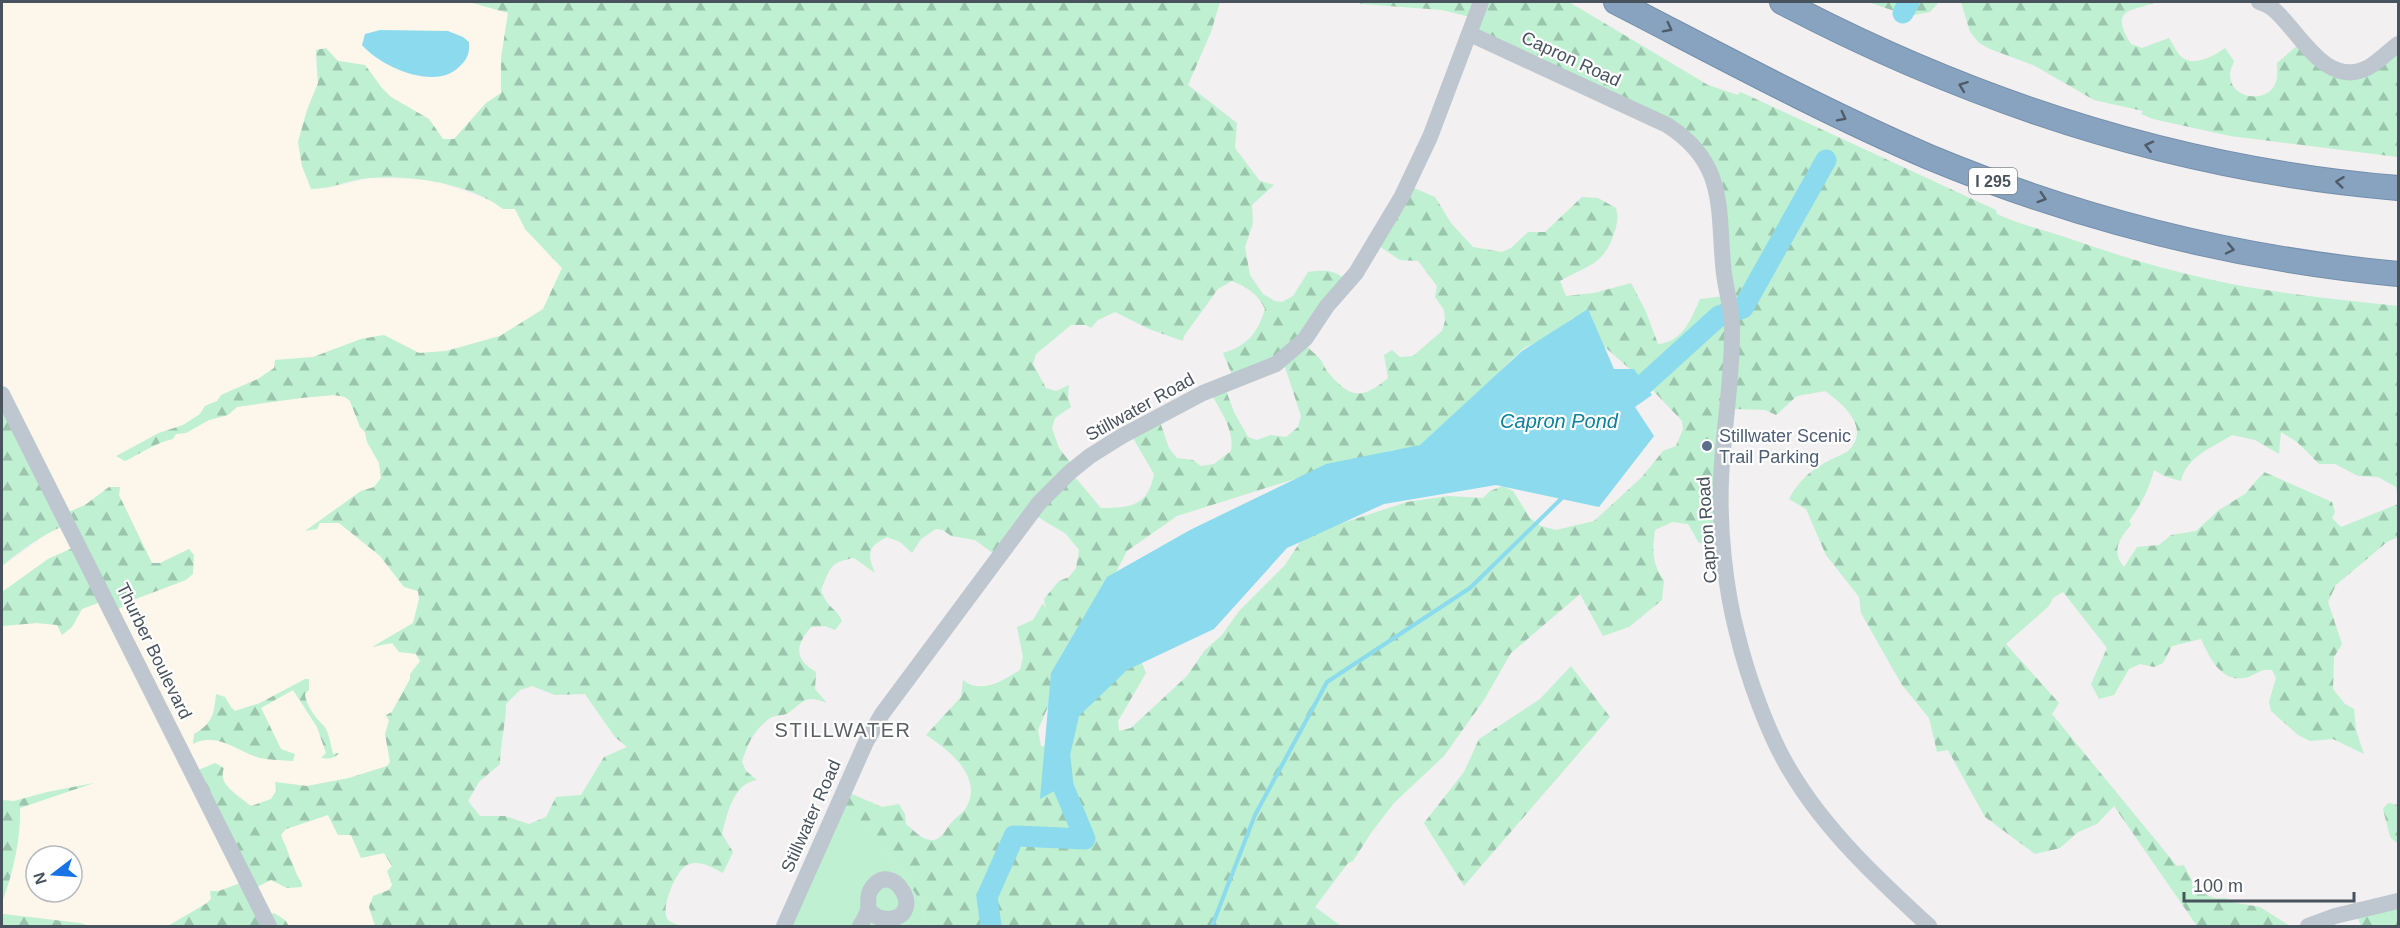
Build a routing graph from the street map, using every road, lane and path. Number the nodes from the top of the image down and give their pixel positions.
1 (1481, 2) edge
2 (1616, 2) edge
3 (1782, 2) edge
4 (2259, 2) edge
5 (1470, 34) junction
6 (2398, 44) edge
7 (2398, 188) edge
8 (2398, 274) edge
9 (2, 394) edge
10 (2398, 901) edge
11 (868, 909) dead end
12 (269, 927) edge
13 (784, 927) edge
14 (860, 927) edge
15 (1929, 927) edge
16 (2308, 927) edge

1 - 5 street, Stillwater Road
2 -> 8 highway, I 295
7 -> 3 highway
4 - 6 street
5 - 13 street, Stillwater Road
5 - 15 street, Capron Road
9 - 12 street, Thurber Boulevard
10 - 16 street
11 - 14 street

